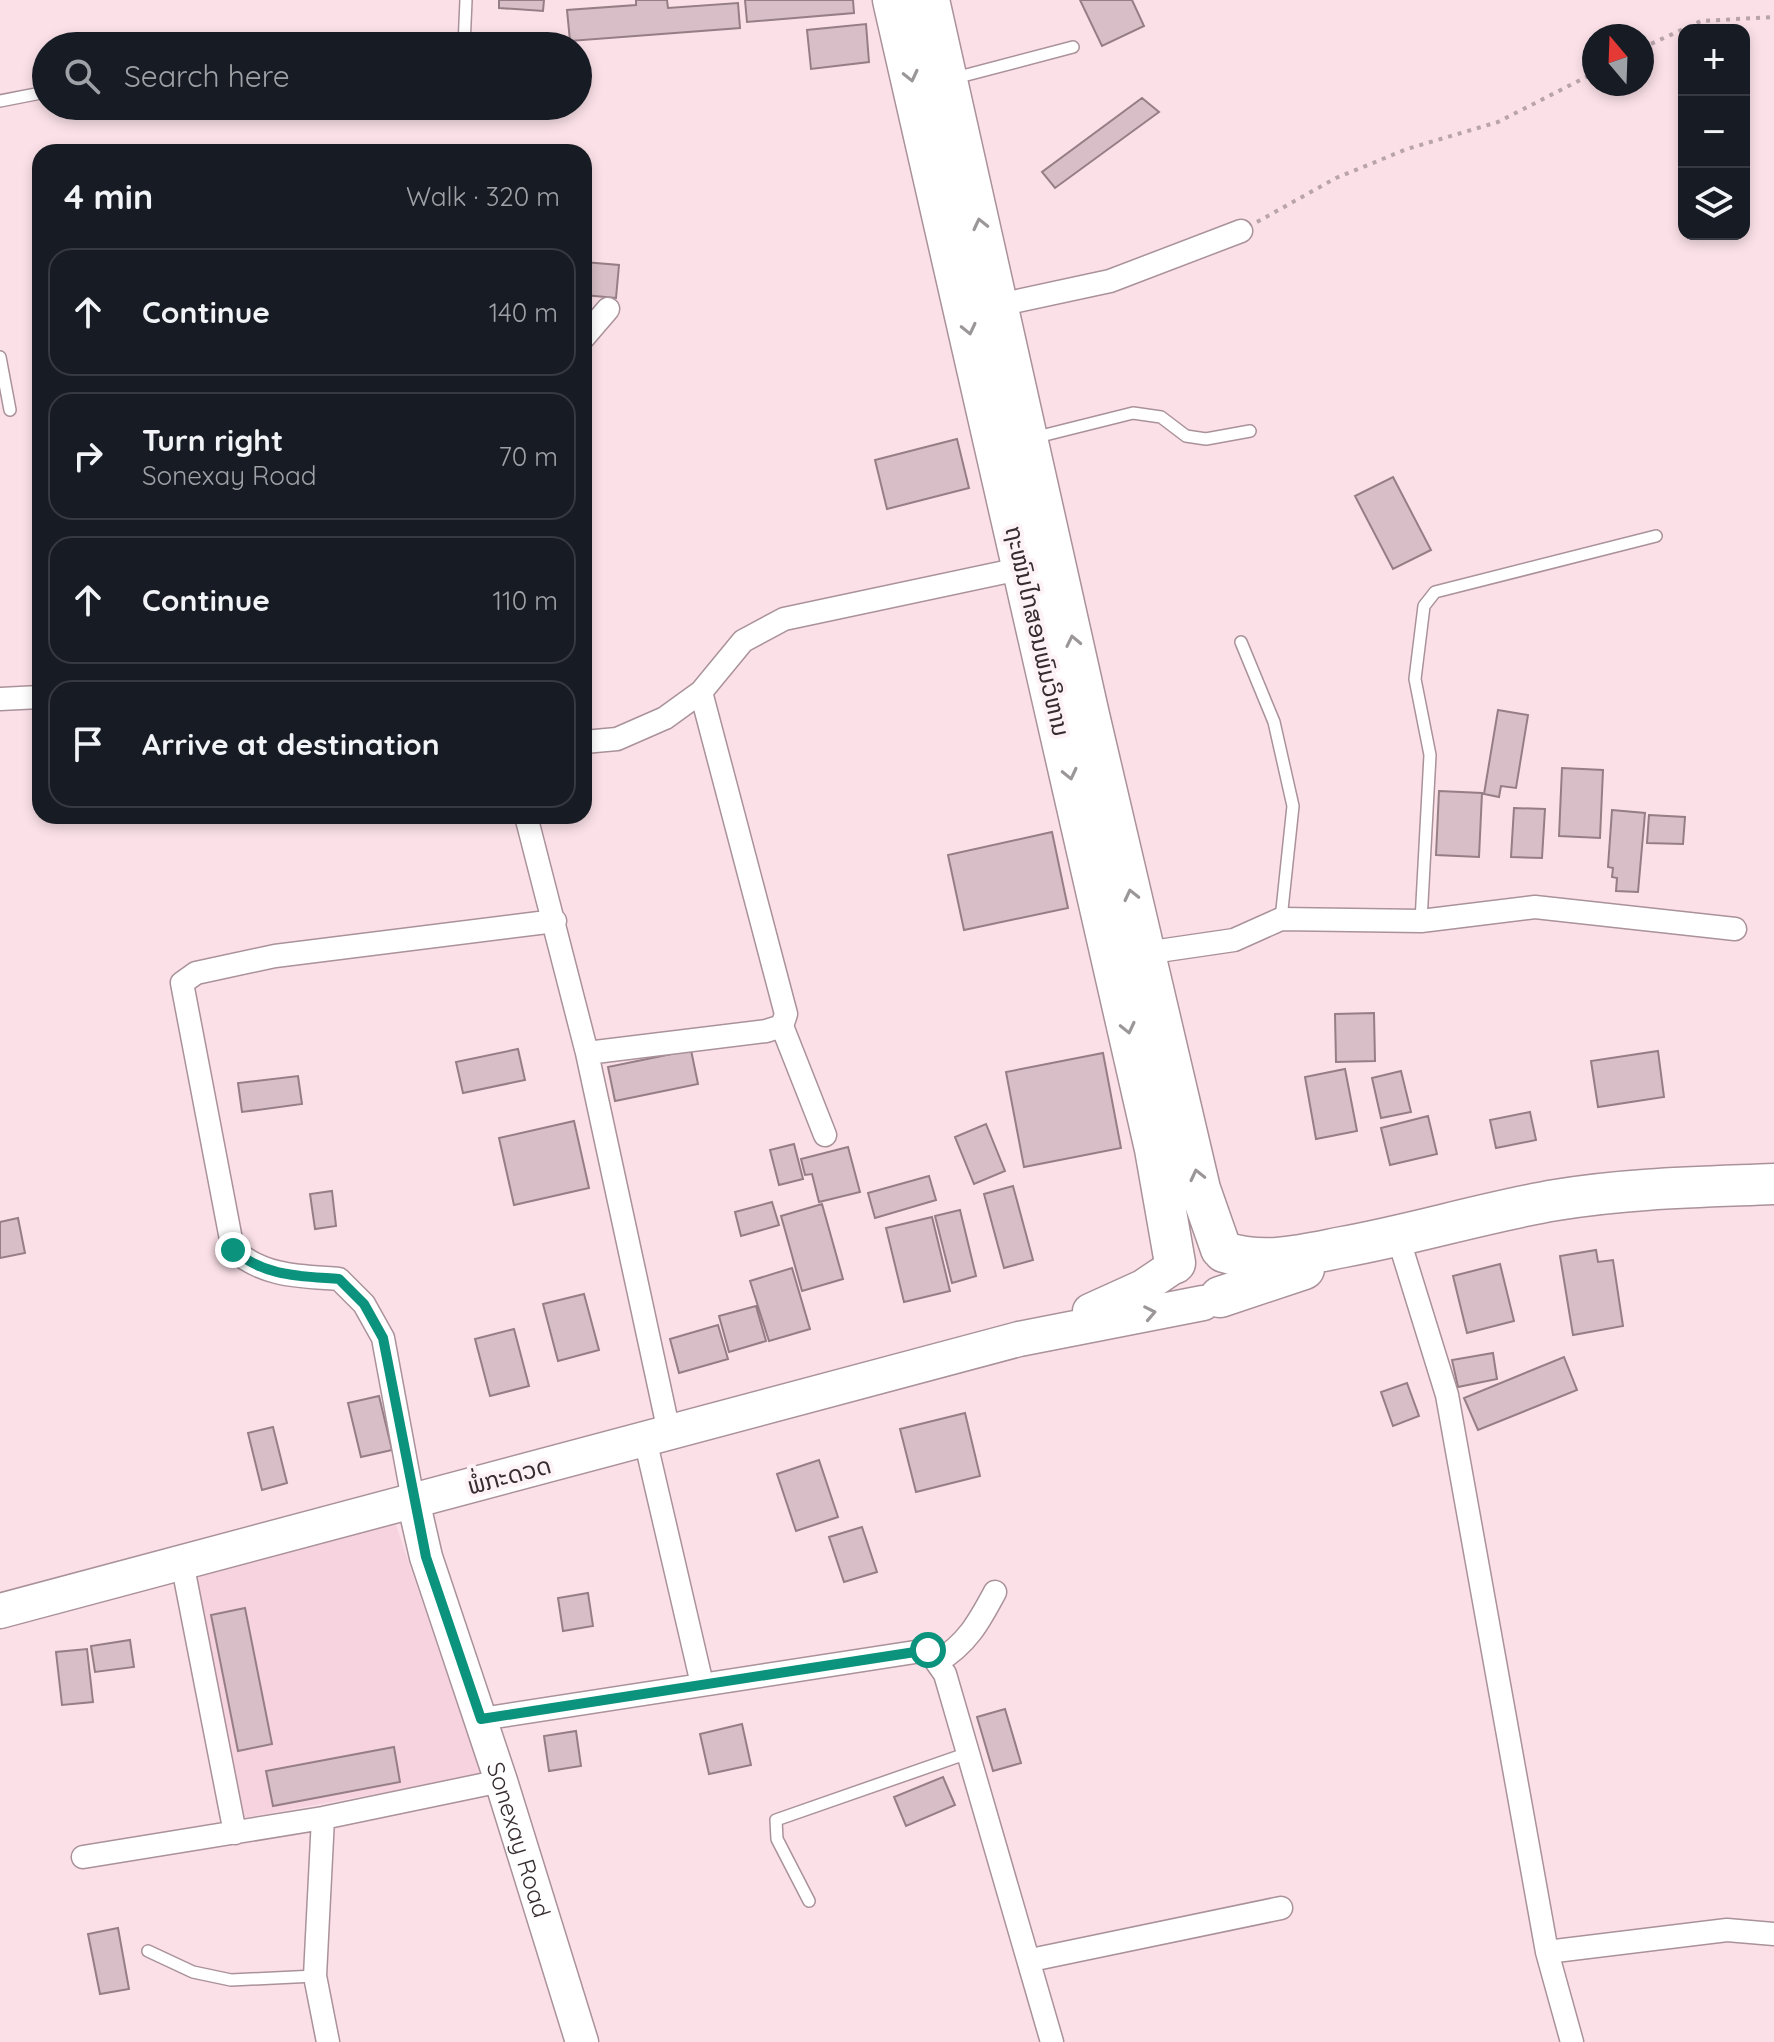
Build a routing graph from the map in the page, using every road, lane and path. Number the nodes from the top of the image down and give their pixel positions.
1 (466, 0) edge
2 (893, 0) edge
3 (929, 0) edge
4 (1774, 17) edge
5 (465, 32) edge
6 (1654, 43) edge
7 (1073, 47) dead end
8 (1582, 79) edge
9 (947, 80) junction
10 (32, 95) edge
11 (0, 101) edge
12 (1241, 231) joint
13 (999, 305) junction
14 (608, 309) dead end
15 (592, 328) edge
16 (0, 357) edge
17 (10, 410) dead end
18 (1250, 431) dead end
19 (1029, 439) junction
20 (1656, 536) dead end
21 (1024, 568) junction
22 (1241, 642) dead end
23 (701, 692) junction
24 (32, 697) edge
25 (0, 699) edge
26 (1074, 718) junction
27 (592, 741) edge
28 (528, 824) edge
29 (1281, 919) junction
30 (555, 921) junction
31 (1421, 921) junction
32 (1735, 929) dead end
33 (1145, 953) junction
34 (782, 1026) junction
35 (587, 1053) junction
36 (825, 1135) dead end
37 (1774, 1184) edge
38 (1398, 1237) junction
39 (1223, 1250) junction
40 (1175, 1264) junction
41 (1212, 1300) junction
42 (1019, 1339) junction
43 (657, 1435) junction
44 (413, 1500) junction
45 (182, 1562) junction
46 (995, 1592) dead end
47 (0, 1611) edge
48 (937, 1662) junction
49 (702, 1684) junction
50 (481, 1719) junction
51 (968, 1753) junction
52 (501, 1781) junction
53 (323, 1818) junction
54 (235, 1833) junction
55 (83, 1857) dead end
56 (809, 1901) dead end
57 (1281, 1908) dead end
58 (1774, 1934) edge
59 (148, 1951) dead end
60 (1547, 1952) junction
61 (1031, 1960) junction
62 (315, 1976) junction
63 (328, 2042) edge
64 (582, 2042) edge
65 (1052, 2042) edge
66 (1572, 2042) edge

1 - 5 lane
2 -> 21 highway, ຖະໜົນໄກສອນພົມວິຫານ
3 - 9 highway, ຖະໜົນໄກສອນພົມວິຫານ
4 - 6 path
7 - 9 lane
8 - 12 path
13 -> 9 highway, ຖະໜົນໄກສອນພົມວິຫານ
10 - 11 lane
12 - 13 street
13 - 19 highway, ຖະໜົນໄກສອນພົມວິຫານ
14 - 15 street
16 - 17 lane
18 - 19 lane
26 -> 19 highway, ຖະໜົນໄກສອນພົມວິຫານ
20 - 31 lane
21 - 23 street
21 - 26 highway, ຖະໜົນໄກສອນພົມວິຫານ
22 - 29 lane
23 - 27 street
23 - 34 street
24 - 25 street
33 -> 26 highway, ຖະໜົນໄກສອນພົມວິຫານ
26 -> 40 highway, ຖະໜົນໄກສອນພົມວິຫານ
28 - 30 street
29 - 31 street
29 - 33 street
30 - 35 street
30 - 44 street
31 - 32 street
39 -> 33 highway, ຖະໜົນໄກສອນພົມວິຫານ
34 - 35 street
34 - 36 street
35 - 43 street
37 - 38 highway
38 - 39 highway
38 - 41 highway
38 - 60 street
39 - 40 highway
39 - 41 highway
40 - 41 highway
40 - 42 main road
42 -> 41 main road
42 - 43 main road, ພໍ່ກະດວດ
43 - 44 main road, ພໍ່ກະດວດ
43 - 49 street
44 - 45 main road, ພໍ່ກະດວດ
44 - 50 street, Sonexay Road
45 - 47 main road, ພໍ່ກະດວດ
45 - 54 street
46 - 48 street
48 - 49 street
48 - 51 street
49 - 50 street
50 - 52 street, Sonexay Road
51 - 56 lane
51 - 61 street
52 - 53 street
52 - 64 street, Sonexay Road
53 - 54 street
53 - 62 street
54 - 55 street
57 - 61 street
58 - 60 street
59 - 62 lane
60 - 66 street
61 - 65 street
62 - 63 street

